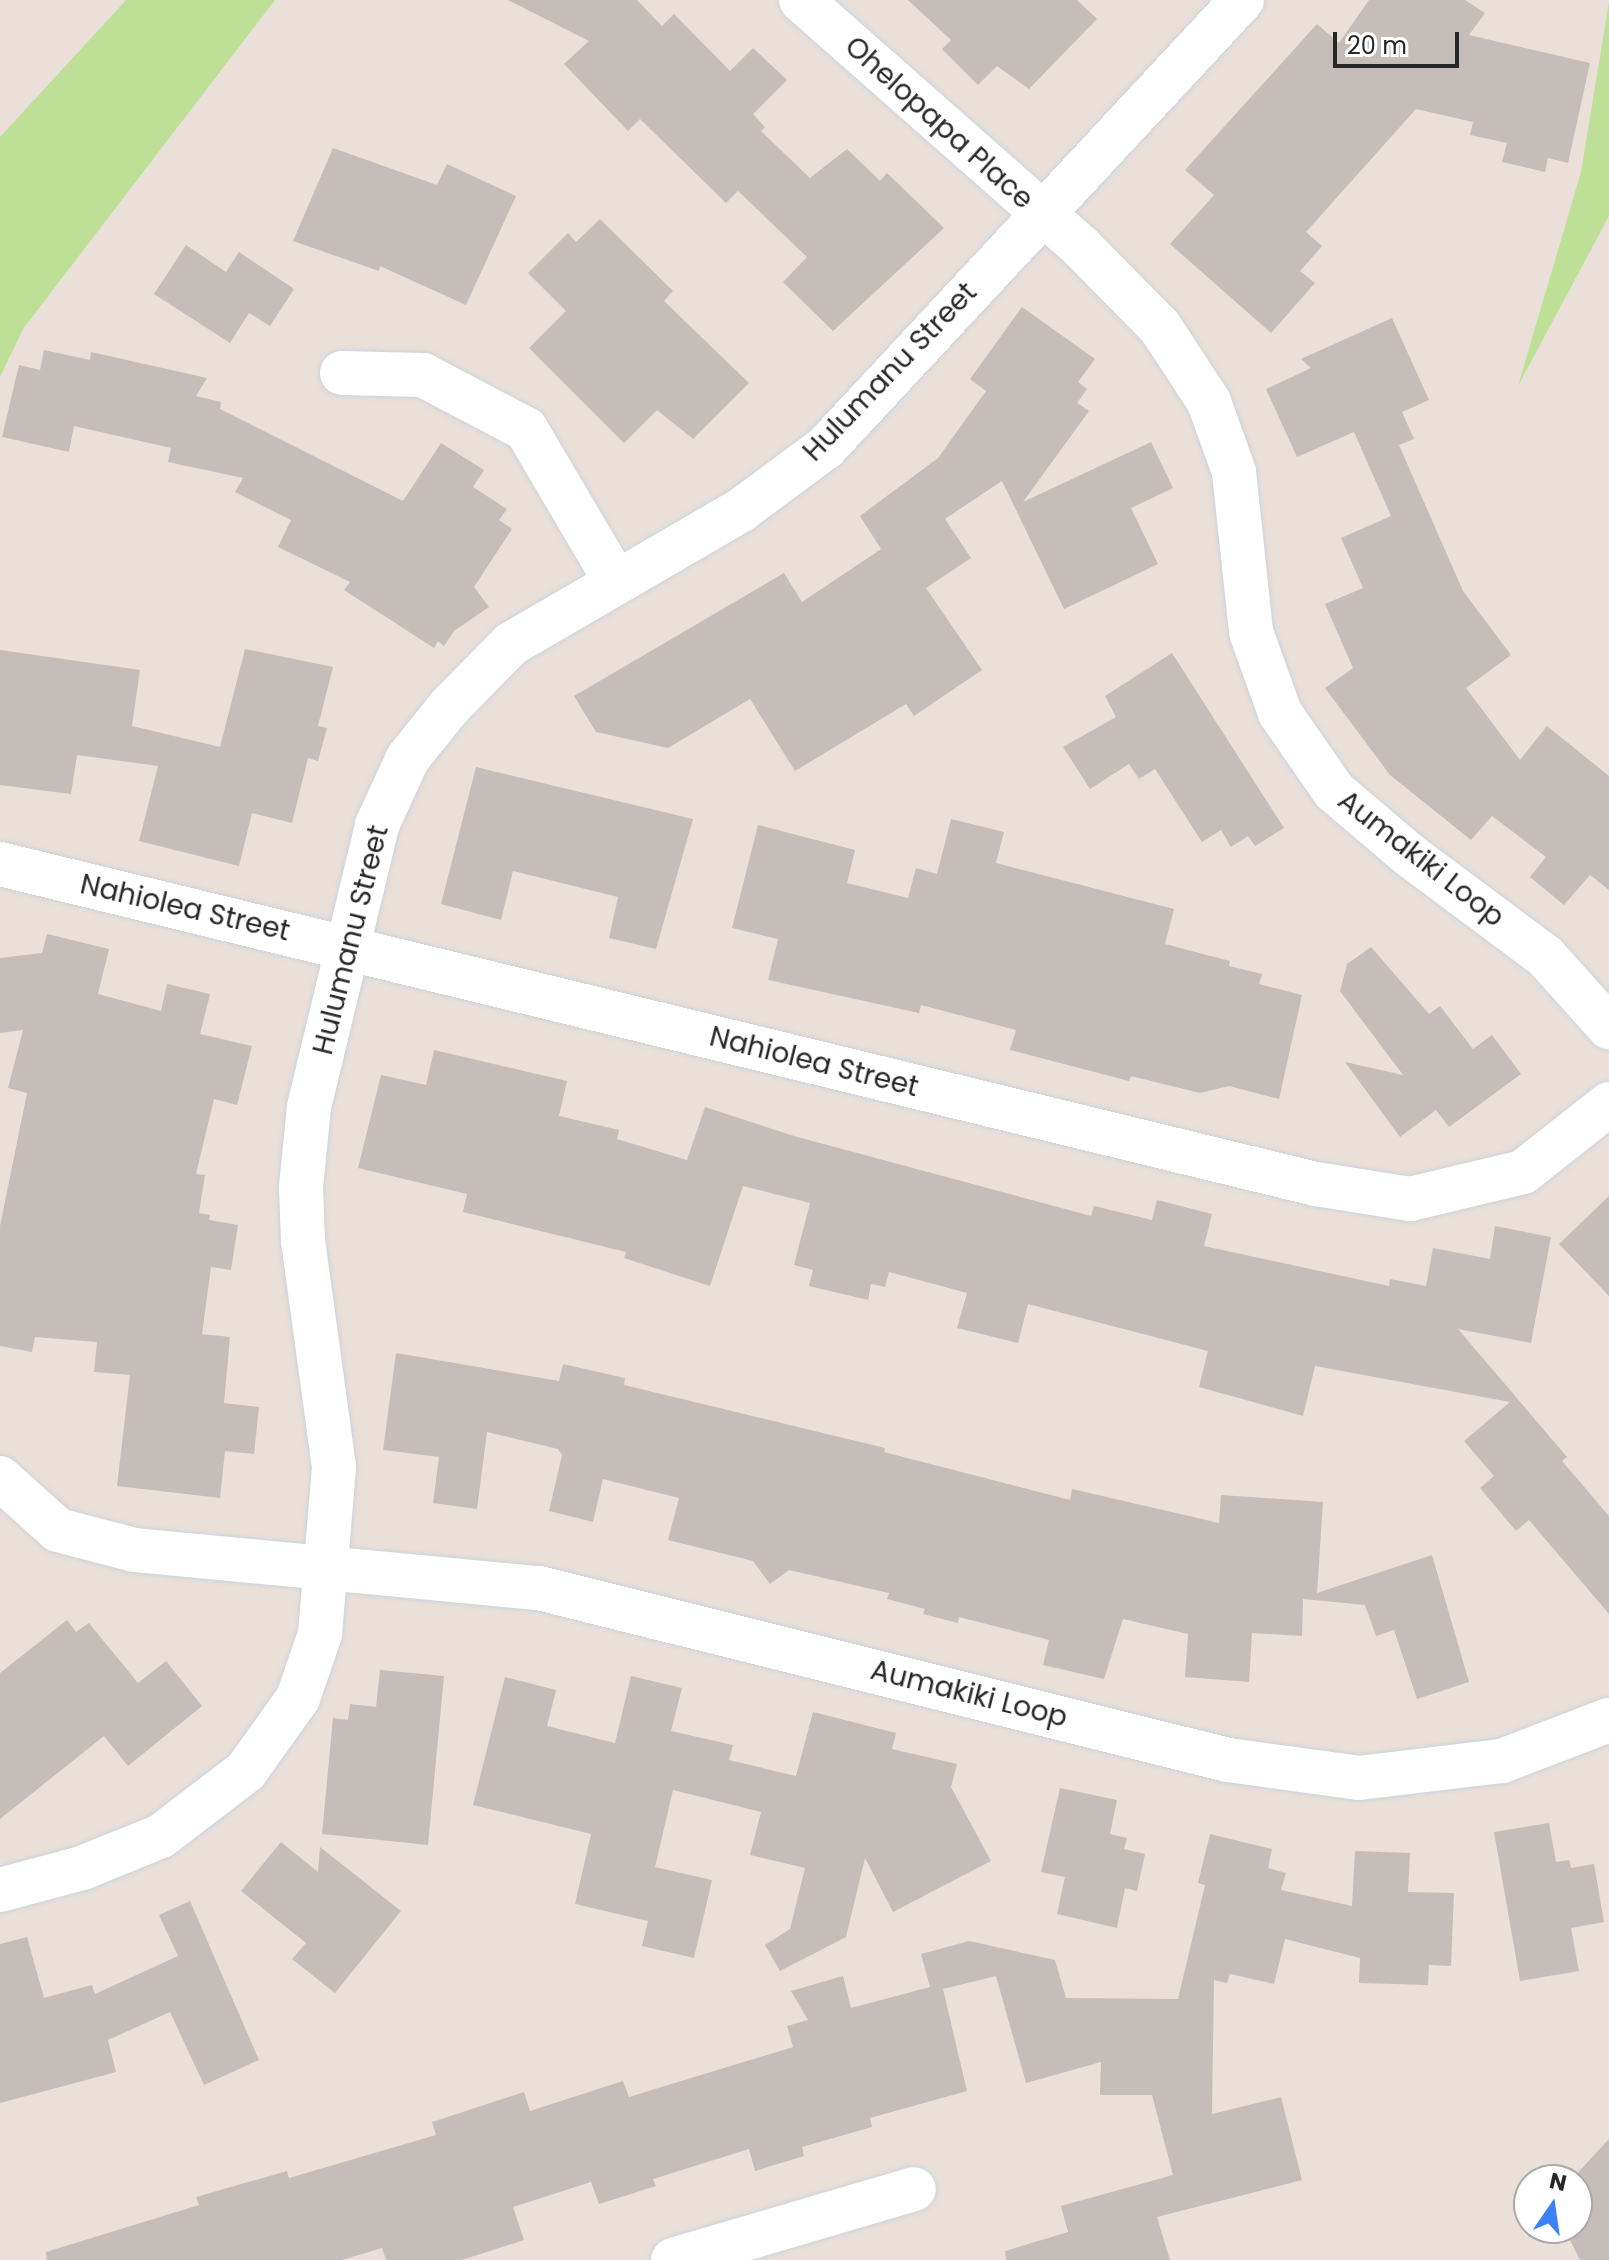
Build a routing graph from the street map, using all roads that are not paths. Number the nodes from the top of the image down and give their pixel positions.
1 (801, 0) edge
2 (1242, 0) edge
3 (1040, 213) junction
4 (342, 373) dead end
5 (615, 580) junction
6 (0, 864) edge
7 (347, 947) junction
8 (1609, 1027) edge
9 (1609, 1104) edge
10 (0, 1478) edge
11 (326, 1567) junction
12 (1609, 1720) edge
13 (0, 1890) edge
14 (914, 2189) dead end
15 (673, 2260) edge

1 - 3 street, Ohelopapa Place
2 - 3 street, Hulumanu Street
3 - 5 street, Hulumanu Street
3 - 8 street, Aumakiki Loop
4 - 5 street
5 - 7 street, Hulumanu Street
6 - 7 street, Nahiolea Street
7 - 9 street, Nahiolea Street
7 - 11 street, Hulumanu Street
10 - 11 street, Aumakiki Loop
11 - 12 street, Aumakiki Loop
11 - 13 street, Hulumanu Street
14 - 15 street

